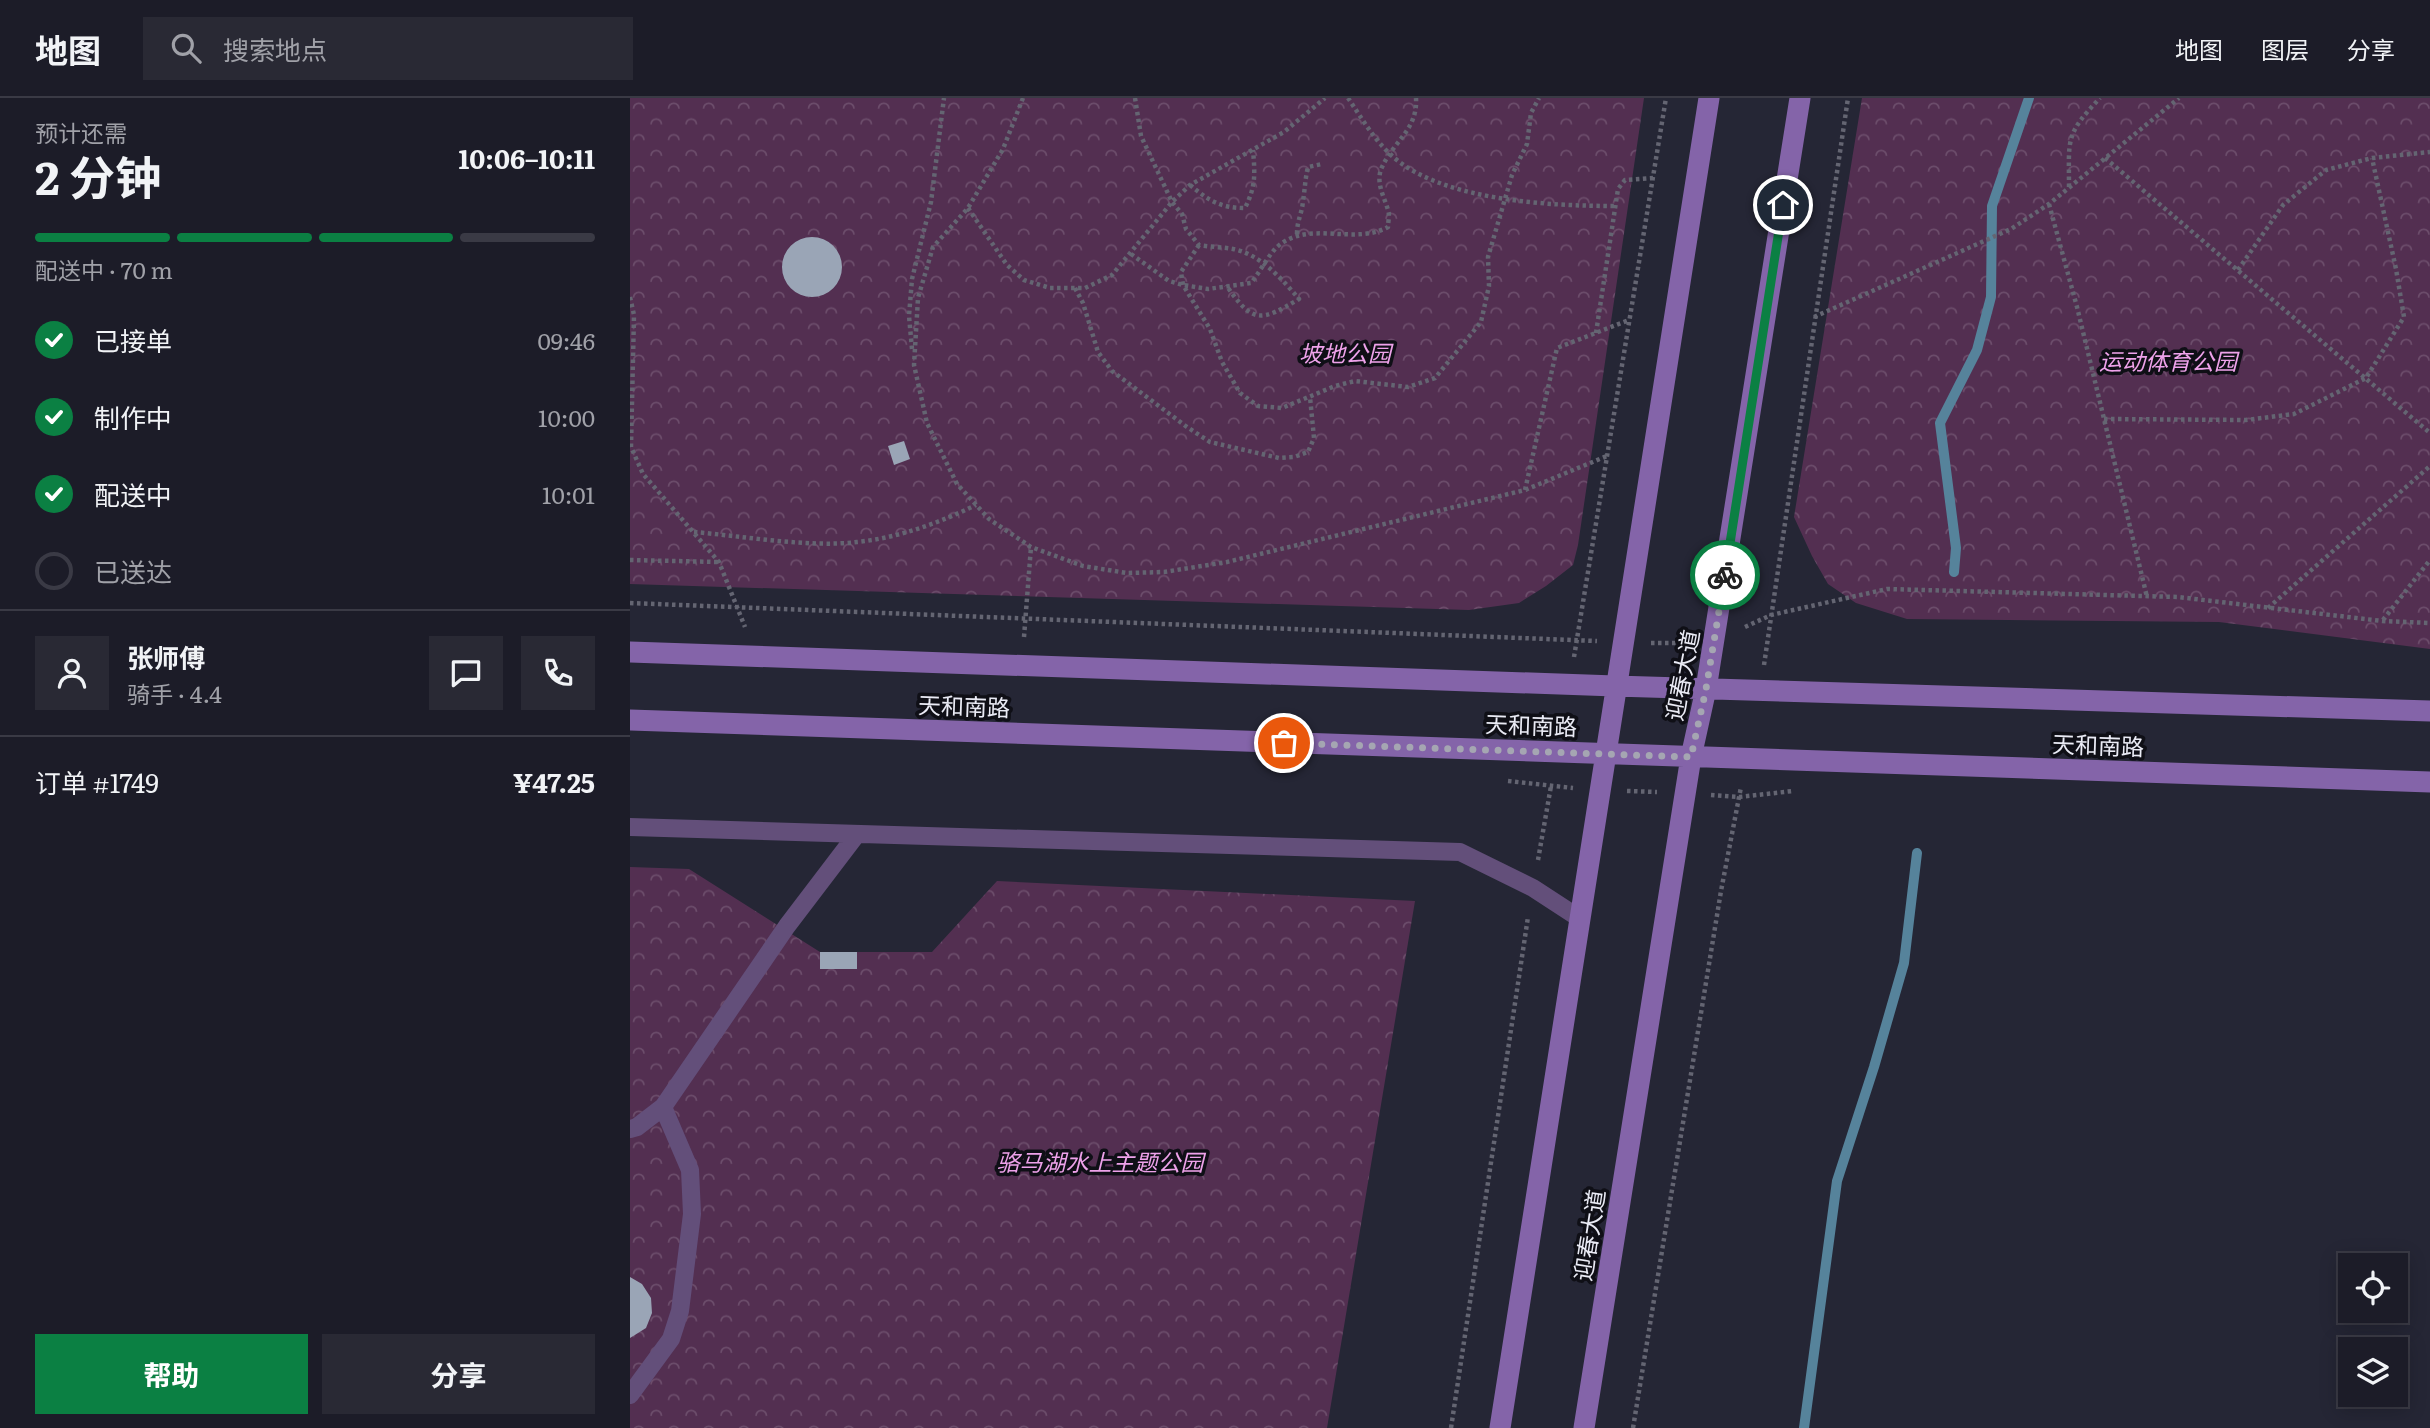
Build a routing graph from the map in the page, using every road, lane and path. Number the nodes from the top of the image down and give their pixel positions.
1 (944, 98) edge
2 (1023, 98) edge
3 (1135, 98) edge
4 (1325, 98) edge
5 (1348, 98) edge
6 (1416, 98) edge
7 (1539, 98) edge
8 (1709, 98) edge
9 (1800, 98) edge
10 (2100, 98) edge
11 (2179, 98) edge
12 (1253, 150) junction
13 (2430, 152) edge
14 (1390, 155) junction
15 (2105, 158) junction
16 (2372, 158) junction
17 (1322, 164) dead end
18 (1653, 178) dead end
19 (1190, 185) junction
20 (2070, 187) junction
21 (1504, 198) junction
22 (1172, 202) junction
23 (2049, 204) junction
24 (1615, 206) junction
25 (968, 208) junction
26 (1297, 234) junction
27 (1199, 245) junction
28 (1131, 254) junction
29 (1265, 265) junction
30 (2238, 270) junction
31 (1183, 285) junction
32 (1226, 285) junction
33 (1075, 288) junction
34 (630, 297) edge
35 (1814, 317) dead end
36 (1630, 320) dead end
37 (1596, 333) junction
38 (914, 365) junction
39 (2366, 378) junction
40 (1310, 397) junction
41 (2104, 419) junction
42 (2430, 433) edge
43 (1608, 456) dead end
44 (2430, 466) edge
45 (1525, 491) junction
46 (976, 505) junction
47 (693, 532) junction
48 (1031, 547) junction
49 (630, 560) edge
50 (2430, 560) edge
51 (719, 562) junction
52 (2147, 597) junction
53 (630, 603) edge
54 (737, 607) junction
55 (2267, 608) junction
56 (1025, 618) junction
57 (2382, 621) junction
58 (2430, 623) edge
59 (1622, 643) junction
60 (1714, 643) junction
61 (630, 652) edge
62 (757, 656) junction
63 (1021, 665) junction
64 (1615, 686) junction
65 (1706, 689) junction
66 (2430, 711) edge
67 (630, 720) edge
68 (1605, 753) junction
69 (1691, 757) junction
70 (2430, 782) edge
71 (630, 827) edge
72 (857, 834) junction
73 (1580, 918) junction
74 (663, 1107) junction
75 (630, 1129) edge
76 (630, 1395) edge
77 (1500, 1428) edge
78 (1584, 1428) edge

1 - 38 path
2 - 25 path
3 - 22 path
4 - 12 path
5 - 14 path
6 - 14 path
7 - 21 path
8 - 59 street
9 - 60 street, 迎春大道
10 - 20 path
11 - 15 path
12 - 19 path
12 - 19 path
13 - 16 path
14 - 21 path
14 - 26 path
15 - 20 path
15 - 30 path
16 - 30 path
16 - 39 path
17 - 26 path
18 - 24 path
19 - 22 path
20 - 23 path
21 - 24 path
21 - 40 path
22 - 27 path
22 - 28 path
23 - 35 path
23 - 41 path
24 - 37 path
25 - 33 path
25 - 38 path
26 - 29 path
27 - 29 path
27 - 31 path
28 - 31 path
28 - 33 path
29 - 32 path
29 - 32 path
30 - 39 path
31 - 32 path
31 - 40 path
33 - 40 path
34 - 47 path
36 - 37 path
37 - 45 path
38 - 46 path
39 - 41 path
39 - 42 path
41 - 52 path
43 - 45 path
44 - 55 path
45 - 48 path
46 - 47 path
46 - 48 path
47 - 51 path
48 - 56 path
49 - 51 path
50 - 57 path
51 - 54 path
52 - 55 path
52 - 60 path
53 - 54 path
54 - 56 path
54 - 62 path
55 - 57 path
56 - 59 path
56 - 63 path
57 - 58 path
59 - 60 path
59 - 64 street
60 - 65 street, 迎春大道
61 - 62 street, 天和南路
62 - 63 street, 天和南路
63 - 64 street, 天和南路
64 - 65 street, 天和南路
64 - 68 street
65 - 66 street, 天和南路
65 - 69 street, 迎春大道
67 - 68 street, 天和南路
68 - 69 street, 天和南路
68 - 73 street
69 - 70 street, 天和南路
69 - 78 street, 迎春大道
71 - 72 lane
72 - 73 lane
72 - 74 lane
73 - 77 street
74 - 75 lane
74 - 76 lane

